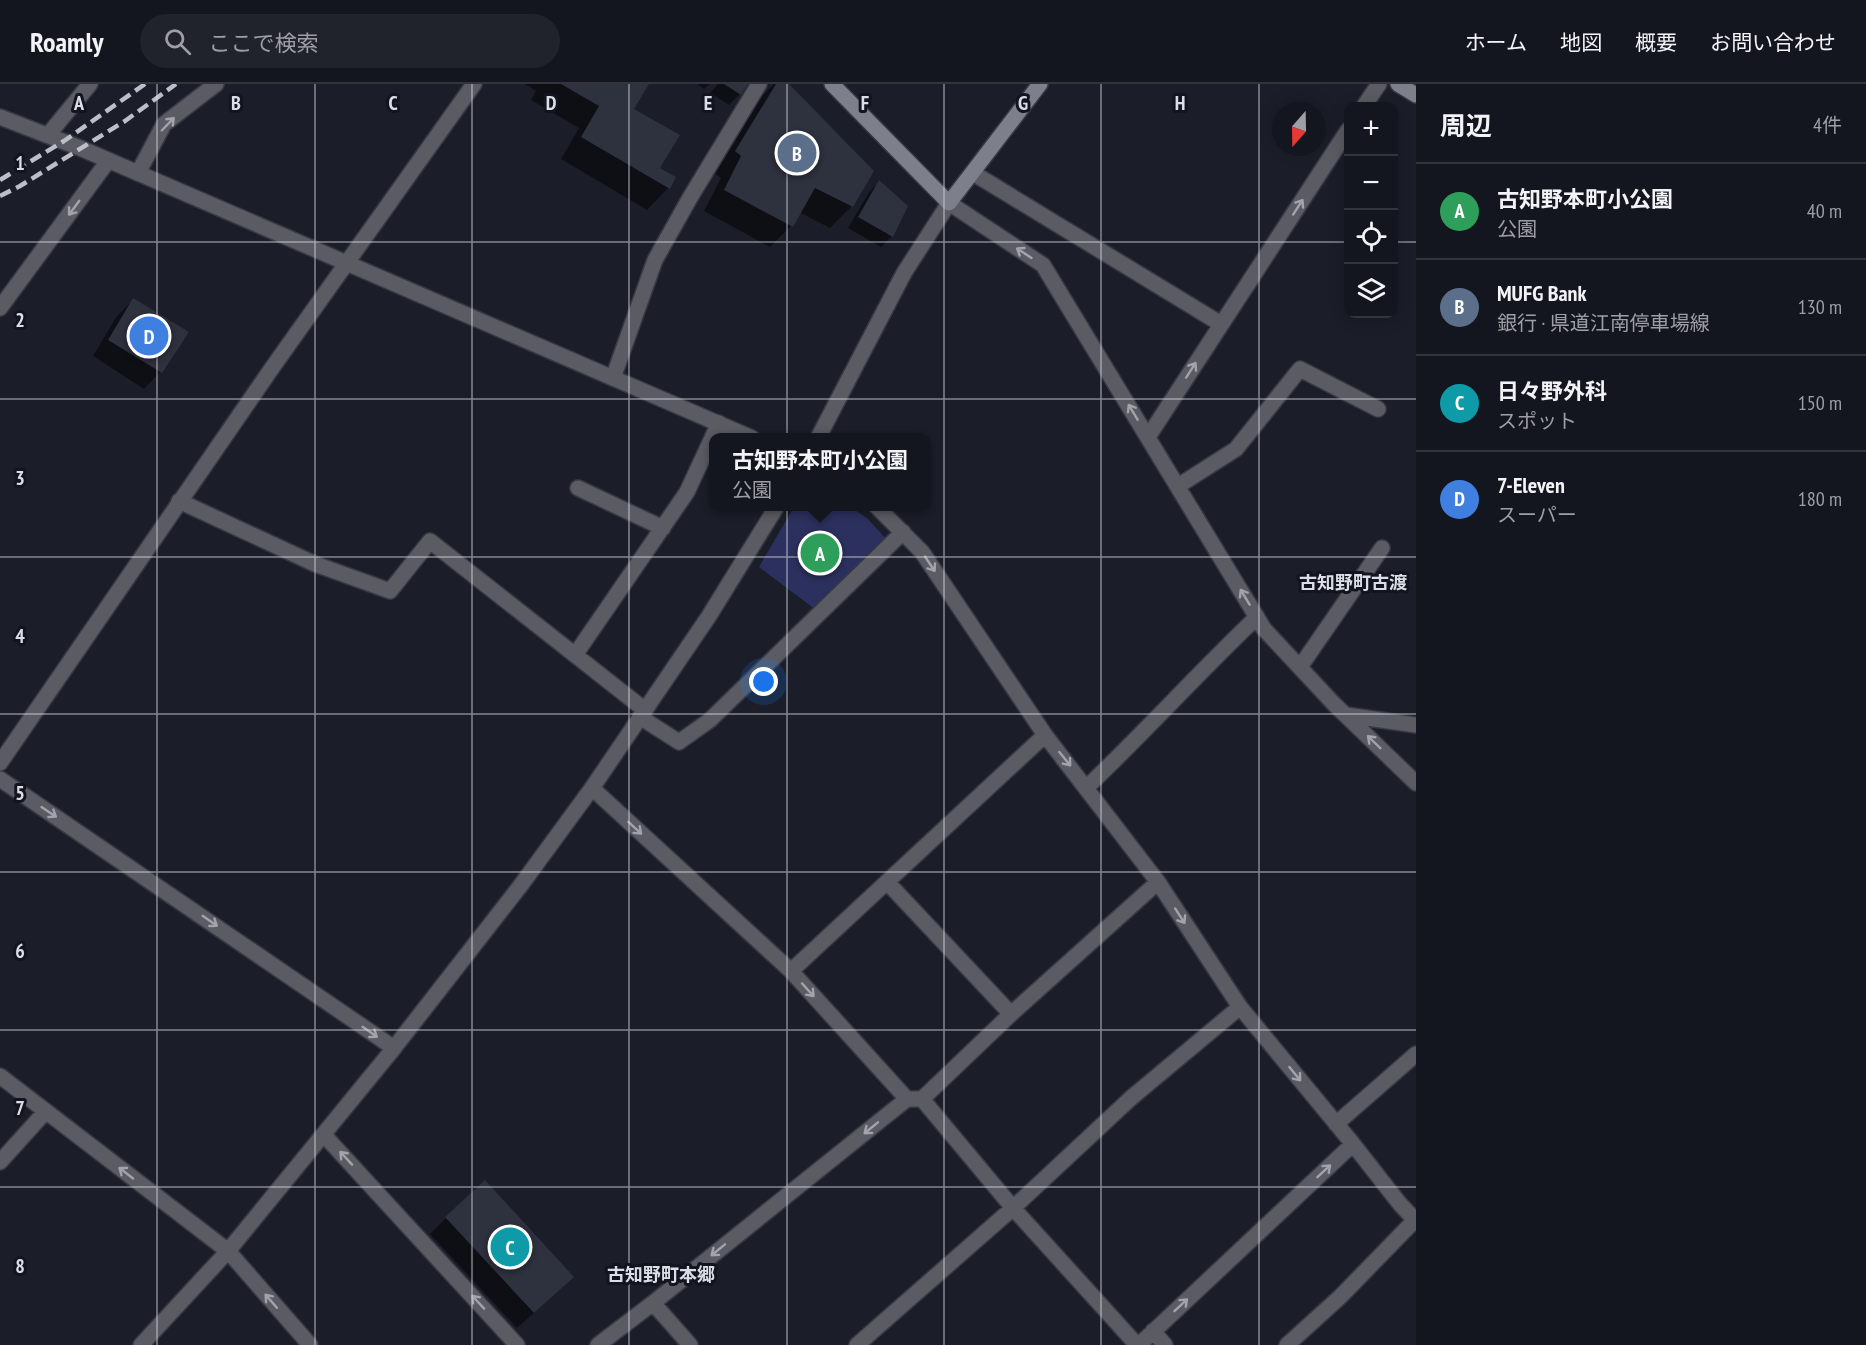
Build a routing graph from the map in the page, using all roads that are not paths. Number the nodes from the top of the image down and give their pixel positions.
1 (90, 84) edge
2 (216, 84) edge
3 (474, 84) edge
4 (759, 84) edge
5 (832, 84) edge
6 (1040, 84) edge
7 (1379, 84) edge
8 (1398, 84) edge
9 (1416, 95) edge
10 (1367, 102) edge
11 (0, 117) edge
12 (48, 135) junction
13 (1344, 136) edge
14 (108, 161) junction
15 (973, 172) junction
16 (138, 173) junction
17 (949, 203) junction
18 (348, 263) junction
19 (0, 308) edge
20 (1221, 324) junction
21 (613, 378) junction
22 (1378, 409) dead end
23 (720, 423) junction
24 (715, 433) edge
25 (741, 433) edge
26 (821, 433) edge
27 (1148, 437) junction
28 (709, 446) edge
29 (1178, 486) junction
30 (578, 488) dead end
31 (179, 501) junction
32 (775, 511) edge
33 (880, 511) edge
34 (663, 528) junction
35 (903, 532) junction
36 (1382, 548) dead end
37 (1257, 617) junction
38 (574, 655) junction
39 (1300, 667) junction
40 (642, 714) junction
41 (1346, 715) junction
42 (1416, 725) edge
43 (1046, 735) junction
44 (0, 764) edge
45 (0, 779) edge
46 (1416, 783) edge
47 (1087, 787) junction
48 (592, 788) junction
49 (887, 882) junction
50 (1158, 882) junction
51 (791, 971) junction
52 (1240, 1007) junction
53 (1011, 1014) junction
54 (394, 1048) junction
55 (1416, 1053) edge
56 (0, 1076) edge
57 (915, 1099) junction
58 (46, 1111) junction
59 (1336, 1124) junction
60 (324, 1135) junction
61 (1353, 1144) junction
62 (0, 1162) edge
63 (1013, 1208) junction
64 (1416, 1220) edge
65 (228, 1251) junction
66 (653, 1303) junction
67 (1153, 1331) junction
68 (141, 1345) edge
69 (310, 1345) edge
70 (517, 1345) edge
71 (598, 1345) edge
72 (690, 1345) edge
73 (857, 1345) edge
74 (1138, 1345) edge
75 (1165, 1345) edge
76 (1287, 1345) edge

1 - 12 street
16 -> 2 street
3 - 18 street
4 - 21 street
5 - 17 main road
6 - 15 main road
7 - 10 street
8 - 9 main road
11 - 12 street
12 - 14 street
20 -> 13 street
14 - 16 street
14 -> 19 street
15 - 17 main road
15 - 20 street
16 - 18 street
17 - 26 street
27 -> 17 street
18 - 21 street
18 - 31 street
27 -> 20 street
21 - 23 street
22 - 29 street
23 - 24 street
23 - 25 street
27 - 29 street
28 - 34 street
37 -> 29 street
30 - 34 street
31 - 38 street
31 - 44 street
32 - 40 street
33 - 35 street
34 - 38 street
35 - 40 street
35 -> 43 street
36 - 39 street
37 - 39 street
37 - 47 street
38 - 40 street
39 - 41 street
40 - 48 street
41 - 42 street
46 -> 41 street
43 -> 47 street
43 - 49 street
45 -> 54 street
47 - 50 street
48 -> 51 street
48 - 54 street
49 - 51 street
49 - 53 street
50 -> 52 street
50 - 53 street
51 -> 57 street
52 -> 59 street
52 - 63 street
53 - 57 street
54 - 60 street
55 - 59 street
56 - 58 street
57 - 63 street
57 -> 66 street
58 - 62 street
65 -> 58 street
59 - 61 street
60 - 65 street
70 -> 60 street
61 - 64 street
67 -> 61 street
63 - 73 street
63 - 74 street
64 - 76 street
65 - 68 street
69 -> 65 street
66 - 71 street
66 - 72 street
67 - 74 street
67 - 75 street

